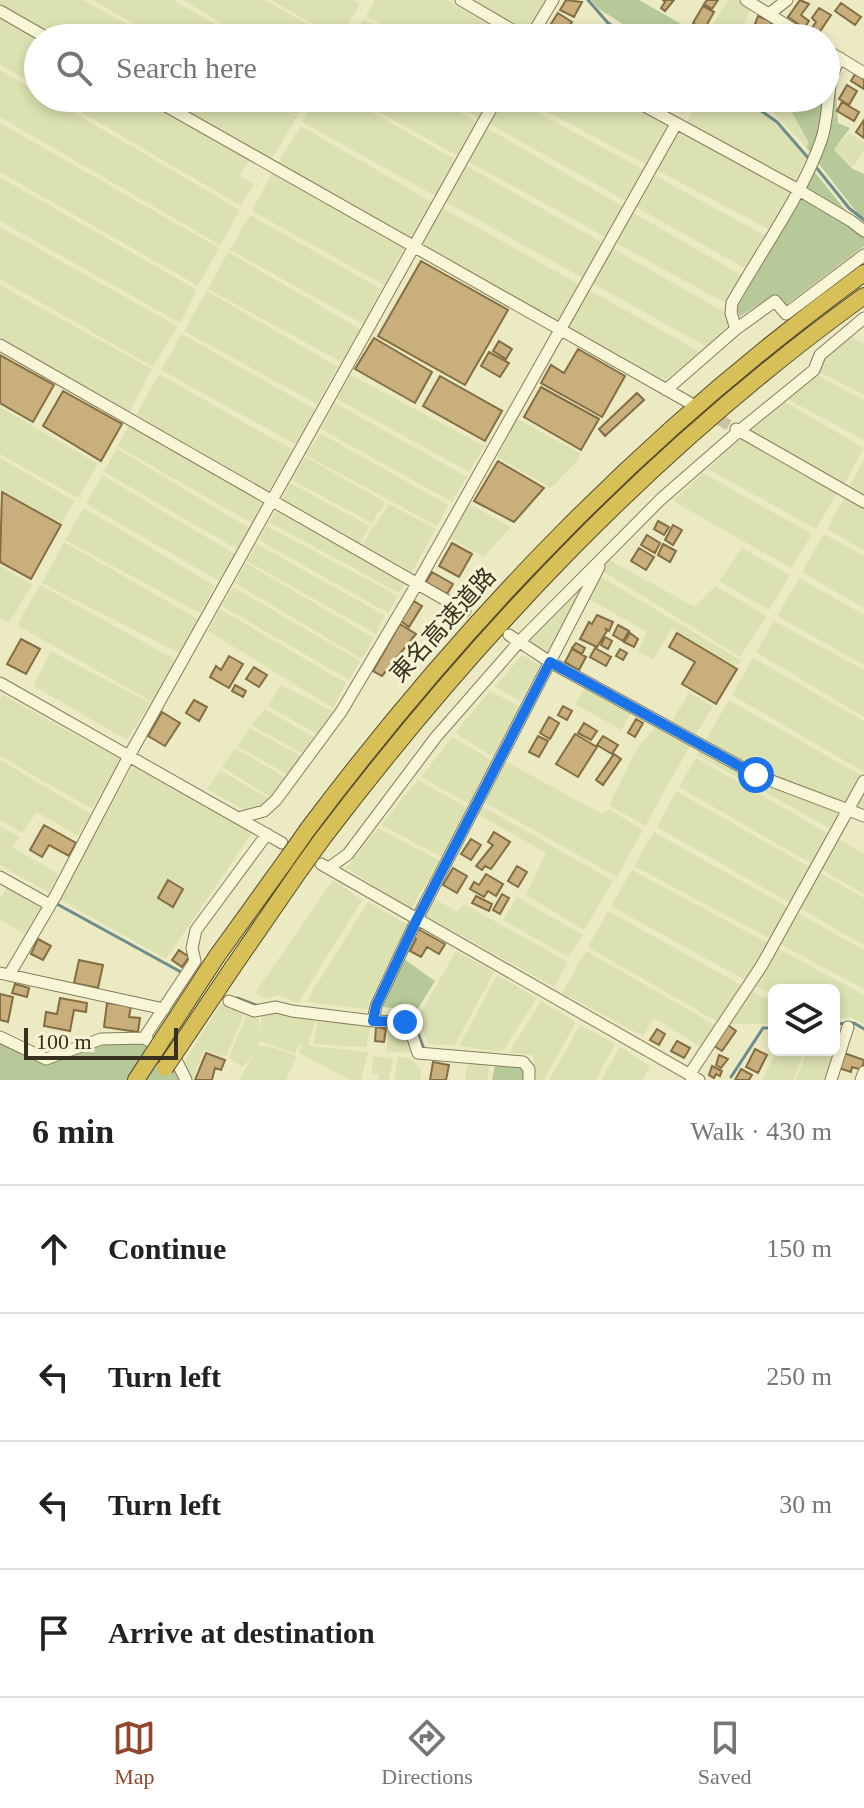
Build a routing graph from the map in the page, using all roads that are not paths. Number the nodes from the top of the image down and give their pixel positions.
1 (461, 0) edge
2 (553, 0) edge
3 (746, 0) edge
4 (787, 0) edge
5 (0, 11) edge
6 (769, 14) junction
7 (503, 24) edge
8 (537, 24) edge
9 (785, 24) edge
10 (24, 25) edge
11 (840, 58) edge
12 (864, 73) edge
13 (177, 112) edge
14 (489, 112) edge
15 (655, 112) edge
16 (827, 112) edge
17 (676, 124) junction
18 (797, 189) junction
19 (864, 231) edge
20 (414, 246) junction
21 (864, 255) edge
22 (864, 273) edge
23 (864, 296) edge
24 (864, 318) edge
25 (561, 329) junction
26 (736, 329) junction
27 (0, 345) edge
28 (666, 390) junction
29 (690, 403) tunnel mouth
30 (736, 429) junction
31 (271, 500) junction
32 (864, 502) edge
33 (605, 555) junction
34 (417, 584) junction
35 (465, 611) dead end
36 (514, 639) junction
37 (550, 662) junction
38 (0, 683) edge
39 (129, 756) junction
40 (864, 781) edge
41 (276, 800) junction
42 (848, 810) junction
43 (280, 814) dead end
44 (864, 816) edge
45 (238, 818) junction
46 (267, 834) junction
47 (285, 849) junction
48 (0, 877) edge
49 (50, 905) junction
50 (417, 919) junction
51 (4, 974) edge
52 (229, 1001) dead end
53 (164, 1009) junction
54 (373, 1021) junction
55 (848, 1027) dead end
56 (0, 1037) edge
57 (144, 1038) junction
58 (864, 1072) edge
59 (161, 1074) edge
60 (693, 1078) edge
61 (136, 1080) edge
62 (186, 1080) edge
63 (529, 1080) edge
64 (831, 1080) edge
65 (861, 1080) edge

1 - 7 street
2 - 8 street
3 - 6 street
4 - 6 street
5 - 10 street
6 - 9 street
11 - 12 street
13 - 20 street
14 - 20 street
15 - 17 street
16 - 18 street
17 - 18 street
17 - 25 street
18 - 19 street
18 - 26 street
20 - 25 street
20 - 31 street
21 - 26 street
22 - 47 highway, 東名高速道路, bridge
23 - 59 highway, 東名高速道路, bridge
24 - 30 street
25 - 28 street
25 - 34 street
26 - 28 street
27 - 31 street
28 - 29 street
30 - 32 street
30 - 33 street
31 - 34 street
31 - 39 street
33 - 36 street
33 - 37 street
34 - 35 street
34 - 41 street
36 - 37 street
36 - 50 street
37 - 42 street
37 - 50 street
38 - 39 street
39 - 45 street
39 - 49 street
40 - 42 street
41 - 43 street
41 - 45 street
42 - 44 street
42 - 60 street
45 - 46 street
46 - 47 street
46 - 53 street
47 - 61 highway, 東名高速道路, bridge
48 - 49 street
49 - 51 street
50 - 54 street
50 - 60 street
51 - 53 street
52 - 54 street
53 - 57 street
54 - 63 street
55 - 64 street
56 - 57 street
57 - 62 street
58 - 65 street

